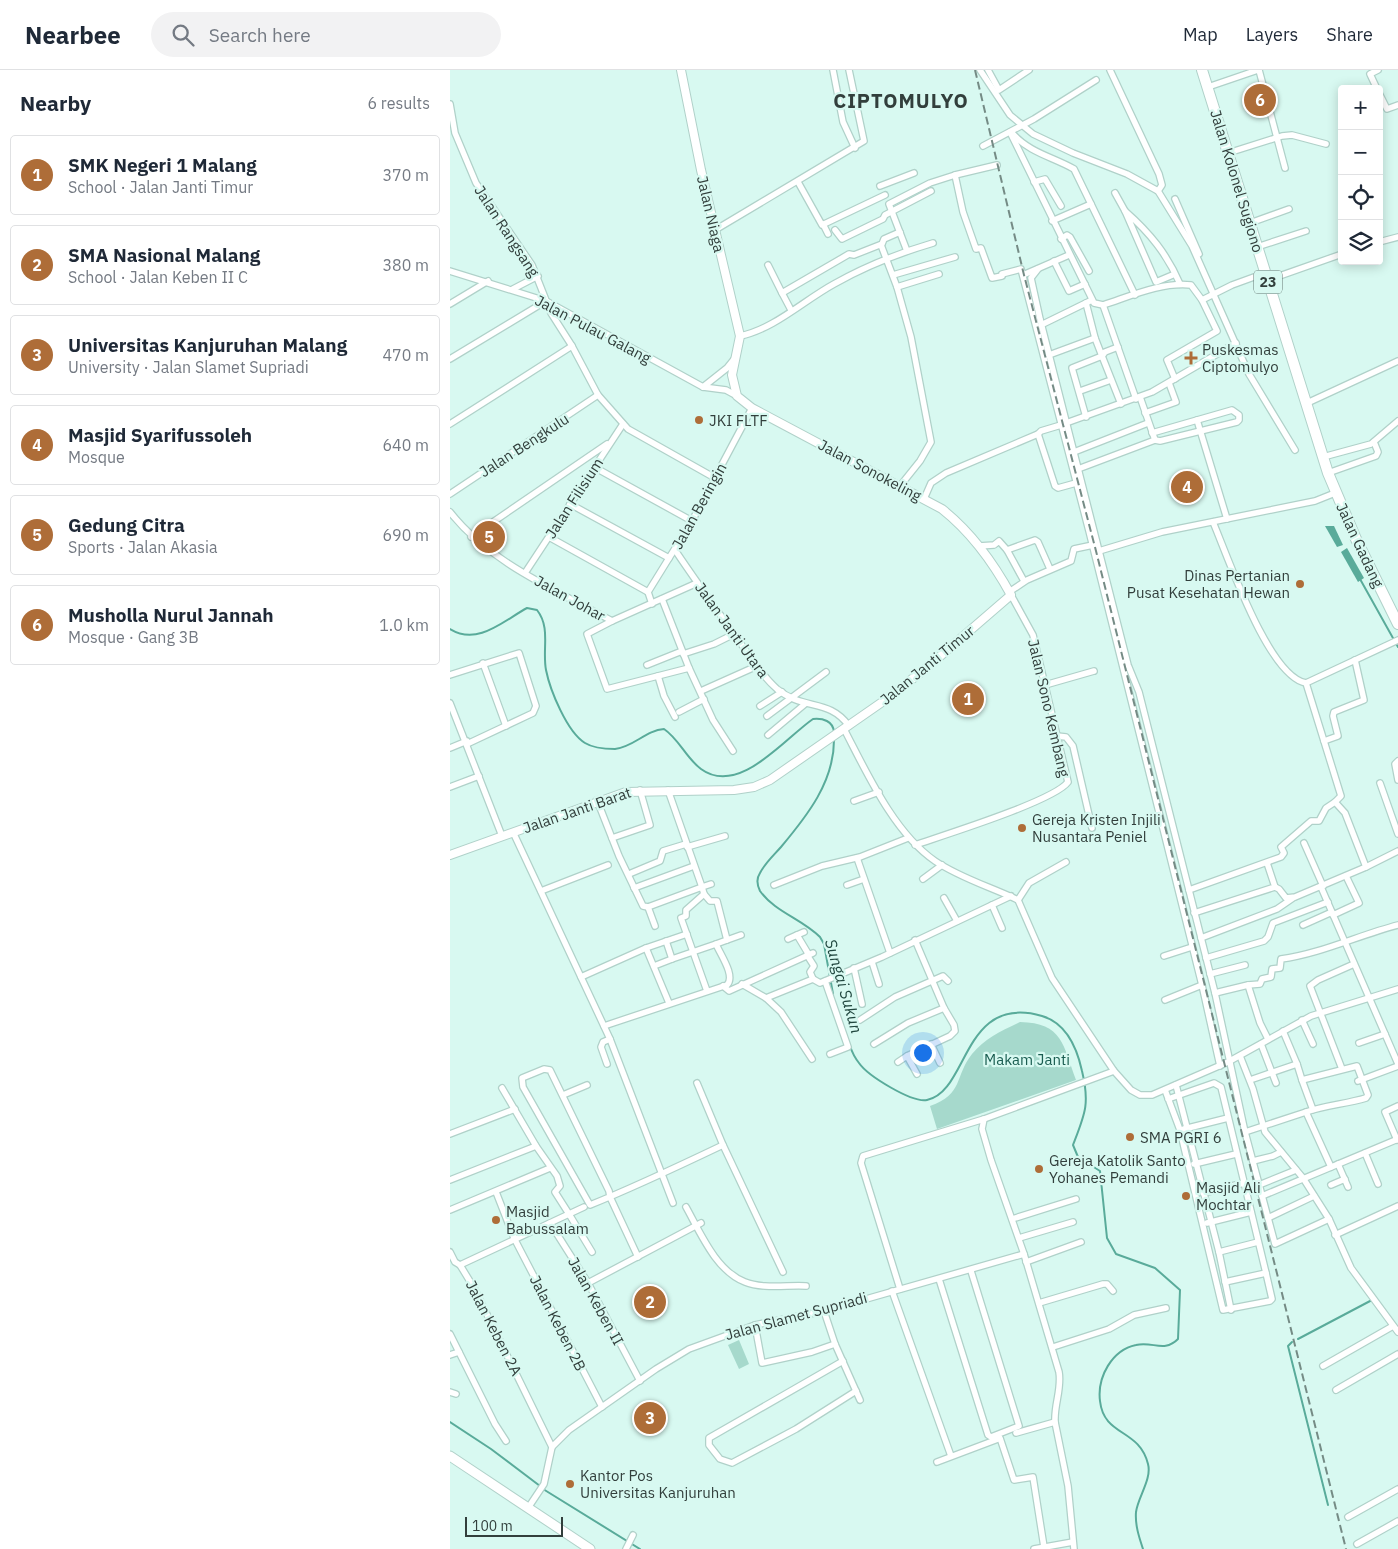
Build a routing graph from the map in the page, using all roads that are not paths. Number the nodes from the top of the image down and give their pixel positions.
1 (681, 70) edge
2 (833, 70) edge
3 (850, 70) edge
4 (980, 70) edge
5 (988, 70) edge
6 (1029, 70) edge
7 (1110, 70) edge
8 (1202, 70) edge
9 (1258, 70) edge
10 (1378, 70) edge
11 (1369, 72) edge
12 (1096, 80) dead end
13 (1375, 85) edge
14 (1208, 87) junction
15 (1383, 101) edge
16 (450, 104) edge
17 (1398, 105) edge
18 (1020, 125) junction
19 (1010, 132) junction
20 (1276, 137) junction
21 (1326, 144) dead end
22 (983, 146) dead end
23 (855, 148) junction
24 (1228, 153) junction
25 (996, 165) dead end
26 (1285, 168) dead end
27 (914, 172) dead end
28 (955, 176) junction
29 (798, 182) junction
30 (1034, 182) junction
31 (880, 186) dead end
32 (931, 191) dead end
33 (1158, 191) junction
34 (1115, 193) dead end
35 (885, 195) dead end
36 (1175, 199) dead end
37 (1091, 204) junction
38 (1061, 206) dead end
39 (1288, 209) dead end
40 (892, 211) junction
41 (1125, 211) junction
42 (1052, 222) junction
43 (1250, 223) junction
44 (823, 224) junction
45 (715, 230) junction
46 (835, 230) dead end
47 (1306, 231) dead end
48 (900, 232) junction
49 (828, 234) dead end
50 (1398, 237) edge
51 (1061, 238) junction
52 (1383, 241) edge
53 (933, 243) dead end
54 (881, 245) junction
55 (1258, 247) junction
56 (907, 251) junction
57 (1069, 255) junction
58 (1338, 255) edge
59 (955, 258) dead end
60 (887, 260) junction
61 (1054, 261) junction
62 (768, 265) dead end
63 (1038, 269) junction
64 (450, 271) edge
65 (1089, 271) dead end
66 (1204, 273) junction
67 (939, 274) dead end
68 (1175, 274) junction
69 (893, 275) junction
70 (1023, 275) junction
71 (538, 276) junction
72 (1267, 276) junction
73 (488, 281) junction
74 (1085, 284) junction
75 (1180, 284) junction
76 (897, 287) junction
77 (513, 289) junction
78 (782, 293) junction
79 (1214, 294) junction
80 (1135, 295) junction
81 (1092, 300) junction
82 (1202, 300) junction
83 (546, 301) junction
84 (1086, 303) junction
85 (450, 304) edge
86 (1103, 305) junction
87 (791, 310) junction
88 (1041, 325) junction
89 (740, 336) junction
90 (1095, 338) junction
91 (1236, 343) junction
92 (572, 346) junction
93 (1118, 347) junction
94 (1049, 355) junction
95 (1102, 356) junction
96 (735, 358) junction
97 (450, 359) edge
98 (1398, 362) edge
99 (1111, 380) junction
100 (1172, 381) junction
101 (703, 387) junction
102 (1080, 392) junction
103 (598, 395) junction
104 (737, 396) junction
105 (1138, 398) junction
106 (1120, 404) junction
107 (1305, 404) junction
108 (752, 408) junction
109 (1145, 414) junction
110 (1086, 417) junction
111 (1197, 420) junction
112 (1398, 421) edge
113 (1148, 423) junction
114 (450, 424) edge
115 (623, 424) junction
116 (1064, 424) junction
117 (1200, 430) junction
118 (1038, 434) junction
119 (1154, 436) junction
120 (611, 442) junction
121 (1374, 442) junction
122 (1295, 450) dead end
123 (1074, 452) junction
124 (1323, 457) junction
125 (594, 467) junction
126 (1078, 470) junction
127 (1328, 473) junction
128 (715, 478) junction
129 (1076, 482) junction
130 (900, 486) junction
131 (1336, 493) junction
132 (450, 494) edge
133 (924, 499) junction
134 (570, 504) junction
135 (450, 512) edge
136 (1226, 519) junction
137 (692, 521) junction
138 (1213, 522) junction
139 (472, 537) junction
140 (549, 537) junction
141 (1093, 545) junction
142 (979, 546) junction
143 (675, 550) junction
144 (1007, 550) junction
145 (1099, 551) junction
146 (669, 558) junction
147 (1050, 569) junction
148 (525, 573) junction
149 (1024, 581) junction
150 (697, 583) junction
151 (648, 592) junction
152 (1010, 593) junction
153 (662, 599) junction
154 (652, 604) junction
155 (612, 621) junction
156 (1398, 624) edge
157 (734, 634) junction
158 (1395, 641) edge
159 (683, 652) junction
160 (1355, 660) junction
161 (483, 663) junction
162 (647, 665) dead end
163 (757, 666) junction
164 (689, 668) junction
165 (826, 672) dead end
166 (1094, 672) dead end
167 (450, 675) edge
168 (658, 676) junction
169 (1306, 683) junction
170 (1045, 685) junction
171 (701, 691) junction
172 (782, 692) junction
173 (704, 698) junction
174 (792, 698) junction
175 (450, 702) edge
176 (805, 704) junction
177 (760, 706) dead end
178 (680, 712) dead end
179 (768, 716) dead end
180 (675, 717) dead end
181 (506, 726) junction
182 (845, 729) junction
183 (768, 736) dead end
184 (1057, 736) junction
185 (1324, 741) junction
186 (467, 742) junction
187 (450, 748) edge
188 (733, 751) dead end
189 (1398, 761) edge
190 (479, 776) junction
191 (1398, 780) edge
192 (1380, 783) dead end
193 (450, 787) edge
194 (640, 790) junction
195 (668, 790) junction
196 (879, 792) junction
197 (598, 800) junction
198 (854, 801) dead end
199 (1335, 802) junction
200 (1092, 828) dead end
201 (514, 832) junction
202 (1398, 834) edge
203 (502, 836) junction
204 (724, 836) dead end
205 (612, 838) junction
206 (908, 838) junction
207 (1304, 843) dead end
208 (686, 845) junction
209 (916, 845) junction
210 (1398, 851) edge
211 (450, 855) edge
212 (857, 858) junction
213 (1066, 862) dead end
214 (1268, 863) junction
215 (608, 865) dead end
216 (942, 865) junction
217 (694, 866) junction
218 (1366, 868) junction
219 (629, 874) junction
220 (1346, 876) junction
221 (864, 879) junction
222 (923, 879) dead end
223 (711, 884) dead end
224 (774, 884) dead end
225 (847, 885) dead end
226 (1322, 886) junction
227 (702, 887) junction
228 (1275, 887) junction
229 (634, 888) junction
230 (1189, 890) junction
231 (541, 891) junction
232 (704, 894) junction
233 (1011, 896) junction
234 (1294, 897) junction
235 (944, 898) dead end
236 (1018, 900) junction
237 (1328, 902) junction
238 (992, 905) junction
239 (648, 907) junction
240 (1194, 914) junction
241 (1332, 914) junction
242 (957, 921) junction
243 (1303, 925) dead end
244 (1398, 925) edge
245 (655, 926) dead end
246 (1002, 928) dead end
247 (804, 932) dead end
248 (686, 934) junction
249 (741, 935) dead end
250 (797, 935) junction
251 (1201, 938) junction
252 (788, 939) dead end
253 (726, 940) junction
254 (915, 940) junction
255 (1344, 940) junction
256 (666, 941) junction
257 (716, 944) junction
258 (1192, 947) junction
259 (646, 948) junction
260 (693, 952) junction
261 (890, 953) junction
262 (810, 954) junction
263 (1164, 956) dead end
264 (1206, 958) junction
265 (672, 959) junction
266 (872, 962) junction
267 (1354, 964) junction
268 (1245, 965) dead end
269 (654, 966) junction
270 (854, 968) junction
271 (1210, 974) junction
272 (581, 976) junction
273 (813, 978) junction
274 (932, 980) junction
275 (825, 981) junction
276 (948, 981) dead end
277 (742, 984) junction
278 (879, 984) dead end
279 (1248, 985) junction
280 (723, 986) junction
281 (1202, 986) junction
282 (1398, 989) edge
283 (707, 991) junction
284 (1215, 992) junction
285 (766, 998) junction
286 (1369, 999) junction
287 (1164, 1000) dead end
288 (669, 1003) junction
289 (862, 1004) dead end
290 (944, 1008) junction
291 (1322, 1013) junction
292 (860, 1020) dead end
293 (1302, 1020) junction
294 (604, 1026) junction
295 (1284, 1031) junction
296 (1384, 1034) junction
297 (610, 1039) junction
298 (1268, 1039) junction
299 (1359, 1043) dead end
300 (874, 1044) dead end
301 (931, 1044) junction
302 (1261, 1044) junction
303 (1313, 1044) dead end
304 (830, 1054) dead end
305 (907, 1056) junction
306 (1240, 1056) junction
307 (812, 1059) dead end
308 (898, 1062) dead end
309 (1228, 1062) junction
310 (940, 1063) dead end
311 (607, 1064) dead end
312 (1297, 1064) junction
313 (1398, 1065) edge
314 (1220, 1066) junction
315 (1342, 1069) junction
316 (1114, 1071) junction
317 (1273, 1072) junction
318 (917, 1074) dead end
319 (1250, 1080) junction
320 (1302, 1080) junction
321 (1360, 1080) junction
322 (697, 1083) dead end
323 (1276, 1083) dead end
324 (587, 1084) dead end
325 (1176, 1085) junction
326 (502, 1088) dead end
327 (1165, 1090) junction
328 (1178, 1094) junction
329 (563, 1096) junction
330 (1168, 1099) junction
331 (1398, 1106) edge
332 (515, 1109) junction
333 (1313, 1110) junction
334 (1306, 1112) junction
335 (1228, 1118) junction
336 (984, 1119) junction
337 (1262, 1126) junction
338 (1188, 1128) junction
339 (1180, 1130) junction
340 (1245, 1132) junction
341 (450, 1134) edge
342 (1398, 1140) edge
343 (723, 1145) junction
344 (536, 1146) junction
345 (1281, 1152) junction
346 (1365, 1153) junction
347 (1236, 1154) junction
348 (1253, 1161) junction
349 (1196, 1163) junction
350 (1338, 1164) junction
351 (1189, 1165) junction
352 (1331, 1167) junction
353 (550, 1168) junction
354 (1296, 1170) junction
355 (660, 1172) junction
356 (1303, 1178) junction
357 (1345, 1179) junction
358 (450, 1180) edge
359 (1244, 1183) junction
360 (1331, 1184) dead end
361 (1378, 1184) dead end
362 (1259, 1186) junction
363 (1348, 1187) dead end
364 (496, 1192) junction
365 (1203, 1193) junction
366 (1262, 1196) junction
367 (1314, 1196) junction
368 (610, 1197) junction
369 (1076, 1200) dead end
370 (673, 1203) dead end
371 (584, 1206) dead end
372 (1398, 1206) edge
373 (686, 1207) dead end
374 (450, 1210) edge
375 (1251, 1212) junction
376 (569, 1214) junction
377 (1268, 1218) junction
378 (1329, 1218) junction
379 (1012, 1219) junction
380 (1073, 1222) dead end
381 (1211, 1222) junction
382 (550, 1223) junction
383 (699, 1224) junction
384 (1203, 1224) junction
385 (1336, 1236) junction
386 (514, 1238) junction
387 (1018, 1238) junction
388 (1081, 1242) dead end
389 (1258, 1242) junction
390 (450, 1252) edge
391 (592, 1252) dead end
392 (1219, 1252) junction
393 (1024, 1254) junction
394 (638, 1257) junction
395 (1026, 1262) junction
396 (460, 1265) junction
397 (971, 1271) junction
398 (783, 1272) dead end
399 (1266, 1273) junction
400 (938, 1279) junction
401 (1225, 1282) junction
402 (588, 1283) junction
403 (806, 1286) dead end
404 (900, 1289) junction
405 (892, 1291) junction
406 (1113, 1291) dead end
407 (1039, 1303) junction
408 (1166, 1308) dead end
409 (1231, 1310) junction
410 (824, 1311) junction
411 (755, 1325) junction
412 (1394, 1326) junction
413 (1398, 1332) edge
414 (450, 1334) edge
415 (835, 1344) junction
416 (1053, 1347) junction
417 (458, 1352) junction
418 (1398, 1354) edge
419 (450, 1355) edge
420 (843, 1361) junction
421 (1323, 1366) dead end
422 (640, 1381) junction
423 (1336, 1390) dead end
424 (856, 1392) junction
425 (860, 1400) dead end
426 (602, 1407) junction
427 (1055, 1422) junction
428 (1000, 1438) junction
429 (506, 1441) dead end
430 (552, 1447) junction
431 (450, 1456) edge
432 (951, 1456) junction
433 (937, 1462) dead end
434 (1398, 1489) edge
435 (528, 1508) junction
436 (1348, 1517) dead end
437 (1398, 1521) edge
438 (633, 1535) dead end
439 (1357, 1544) dead end
440 (1073, 1546) edge
441 (1044, 1547) junction
442 (590, 1549) edge
443 (626, 1549) edge
444 (1034, 1549) edge

1 - 45 street, Jalan Niaga
2 - 23 street
3 - 23 street
4 - 18 street
5 - 6 street
7 - 33 street
8 - 14 highway, Jalan Kolonel Sugiono / 23
9 - 14 street
9 - 20 street
10 - 11 street
11 - 13 street
12 - 18 street
14 - 24 highway, Jalan Kolonel Sugiono / 23
15 - 17 street
16 - 71 street, Jalan Rangsang
18 - 19 street
18 - 33 street
19 - 22 street
19 - 30 street
19 - 37 street
20 - 21 street
20 - 24 street
20 - 26 street
23 - 29 street
24 - 43 highway, Jalan Kolonel Sugiono / 23
25 - 28 street
27 - 31 street
28 - 40 street
28 - 70 street
29 - 44 street
29 - 45 street
30 - 38 street
30 - 42 street
32 - 40 street
33 - 66 street
34 - 41 street
35 - 44 street
36 - 66 street
37 - 42 street
37 - 80 street
39 - 43 street
40 - 46 street
40 - 48 street
41 - 68 street
41 - 68 street
42 - 51 street
43 - 55 highway, Jalan Kolonel Sugiono / 23
44 - 49 street
45 - 89 street, Jalan Niaga
47 - 55 street
48 - 54 street
48 - 56 street
50 - 52 street
51 - 57 street
51 - 65 street
53 - 56 street
54 - 60 street
54 - 78 street
55 - 72 highway, Jalan Kolonel Sugiono / 23
56 - 60 street
57 - 61 street
57 - 74 street
58 - 72 street
59 - 69 street
60 - 69 street
60 - 87 street
61 - 63 street
61 - 74 street
62 - 78 street
63 - 70 street
63 - 88 street
64 - 73 street, Jalan Pulau Galang
66 - 79 street
67 - 76 street
68 - 75 street
69 - 76 street
70 - 116 street
71 - 77 street
71 - 83 street, Jalan Rangsang
72 - 79 street
72 - 107 highway, Jalan Kolonel Sugiono / 23
73 - 77 street, Jalan Pulau Galang
73 - 85 street
74 - 81 street
75 - 80 street
75 - 82 street
76 - 130 street
77 - 83 street, Jalan Pulau Galang
78 - 87 street
79 - 82 street
79 - 91 street
80 - 86 street
81 - 84 street
81 - 86 street
82 - 100 street
83 - 92 street, Jalan Rangsang
83 - 97 street
83 - 101 street, Jalan Pulau Galang
84 - 88 street
84 - 90 street
86 - 93 street
87 - 89 street
88 - 94 street
89 - 96 street, Jalan Niaga
90 - 94 street
90 - 95 street
91 - 100 street
91 - 122 street
92 - 103 street, Jalan Rangsang
92 - 114 street
93 - 95 street
93 - 105 street
94 - 116 street
95 - 99 street
95 - 102 street
96 - 101 street
96 - 104 street
98 - 107 street
99 - 102 street
99 - 106 street
100 - 105 street
100 - 109 street
101 - 104 street, Jalan Pulau Galang
102 - 110 street
103 - 115 street, Jalan Rangsang
103 - 132 street, Jalan Bengkulu
104 - 108 street, Jalan Sonokeling
105 - 106 street
105 - 109 street
106 - 110 street
107 - 124 highway, Jalan Kolonel Sugiono / 23
108 - 128 street, Jalan Beringin
108 - 130 street, Jalan Sonokeling
109 - 113 street
110 - 116 street
111 - 117 street
111 - 117 street
111 - 119 street
112 - 121 street
113 - 119 street
113 - 123 street
115 - 120 street, Jalan Filisium
115 - 128 street, Jalan Rangsang
116 - 118 street
116 - 123 street
116 - 129 street
117 - 119 street
117 - 136 street
118 - 129 street
118 - 133 street
119 - 126 street
120 - 125 street, Jalan Filisium
120 - 139 street
121 - 124 street
121 - 127 street
123 - 126 street
124 - 127 highway, Jalan Kolonel Sugiono / 23
125 - 134 street, Jalan Filisium
125 - 137 street
126 - 145 street
127 - 131 highway, Jalan Kolonel Sugiono / 23
128 - 137 street, Jalan Beringin
129 - 141 street
130 - 133 street, Jalan Sonokeling
131 - 136 street
131 - 156 highway, Jalan Gadang / 23
133 - 142 street, Jalan Sonokeling
134 - 140 street, Jalan Filisium
134 - 146 street
135 - 139 street, Jalan Johar
136 - 138 street
137 - 143 street, Jalan Beringin
138 - 145 street
138 - 169 street
139 - 148 street, Jalan Johar
140 - 148 street, Jalan Filisium
140 - 151 street
141 - 147 street
141 - 258 street
142 - 144 street
142 - 152 street, Jalan Sonokeling
143 - 146 street, Jalan Beringin
143 - 150 street, Jalan Janti Utara
144 - 147 street
144 - 149 street
145 - 230 street
146 - 151 street, Jalan Beringin
147 - 149 street
148 - 155 street, Jalan Johar
149 - 152 street
150 - 153 street, Jalan Johar
150 - 157 street, Jalan Janti Utara
151 - 154 street
152 - 170 street, Jalan Sono Kembang
152 - 182 street, Jalan Janti Timur
153 - 154 street, Jalan Johar
153 - 159 street
154 - 155 street, Jalan Johar
155 - 168 street
157 - 159 street
157 - 163 street, Jalan Janti Utara
158 - 160 street
159 - 162 street
159 - 164 street
160 - 169 street
160 - 185 street
161 - 167 street
161 - 181 street
161 - 181 street
163 - 171 street
163 - 172 street, Jalan Janti Utara
164 - 168 street
164 - 171 street
165 - 174 street
166 - 170 street
168 - 180 street
169 - 185 street
170 - 184 street, Jalan Sono Kembang
171 - 173 street
172 - 174 street, Jalan Janti Utara
172 - 177 street
173 - 178 street
173 - 188 street
174 - 176 street, Jalan Janti Utara
174 - 179 street
175 - 186 street
176 - 182 street, Jalan Janti Utara
176 - 183 street
181 - 186 street
182 - 195 street, Jalan Janti Barat
182 - 196 street, Jalan Janti Utara
184 - 200 street
184 - 209 street, Jalan Sono Kembang
185 - 199 street
186 - 187 street
186 - 190 street
189 - 191 street
190 - 193 street
190 - 203 street
192 - 202 street
194 - 195 street, Jalan Janti Barat
194 - 197 street, Jalan Janti Barat
194 - 205 street
195 - 208 street
196 - 198 street
196 - 206 street, Jalan Janti Utara
197 - 201 street, Jalan Janti Barat
197 - 205 street
199 - 214 street
199 - 218 street
201 - 203 street, Jalan Janti Barat
201 - 231 street
203 - 211 street, Jalan Janti Barat
204 - 208 street
205 - 219 street
206 - 209 street, Jalan Janti Utara
206 - 212 street
207 - 226 street
208 - 217 street
208 - 219 street
209 - 216 street, Jalan Janti Utara
210 - 218 street
212 - 221 street
212 - 224 street
213 - 236 street
214 - 228 street
214 - 230 street
215 - 231 street
216 - 222 street
216 - 233 street, Jalan Janti Utara
217 - 227 street
217 - 229 street
218 - 220 street
219 - 229 street
220 - 226 street
220 - 241 street
221 - 225 street
221 - 261 street
223 - 227 street
226 - 234 street
226 - 237 street
227 - 232 street
227 - 239 street
228 - 234 street
228 - 240 street
229 - 239 street
230 - 240 street
231 - 272 street
232 - 248 street
232 - 253 street
233 - 236 street, Jalan Janti Utara
233 - 238 street
234 - 251 street
235 - 242 street
236 - 316 street
237 - 241 street
237 - 264 street
238 - 242 street
238 - 246 street
239 - 245 street
240 - 251 street
241 - 243 street
241 - 255 street
242 - 254 street
244 - 255 street
247 - 250 street
248 - 256 street
248 - 260 street
249 - 253 street
250 - 252 street
250 - 262 street
251 - 264 street
253 - 257 street
254 - 261 street
254 - 274 street
255 - 267 street
255 - 279 street
256 - 259 street
256 - 265 street
257 - 260 street
257 - 280 street
258 - 263 street
258 - 281 street
259 - 269 street
259 - 272 street
260 - 265 street
260 - 283 street
261 - 266 street
262 - 273 street
262 - 277 street
264 - 271 street
265 - 269 street
266 - 270 street
266 - 278 street
267 - 286 street
267 - 291 street
268 - 271 street
269 - 288 street
270 - 275 street
270 - 289 street
271 - 284 street
272 - 294 street
273 - 275 street
273 - 285 street
274 - 276 street
274 - 290 street
274 - 292 street
275 - 304 street
277 - 280 street
277 - 285 street
279 - 284 street
279 - 298 street
280 - 283 street
281 - 287 street
281 - 314 street
282 - 286 street
283 - 288 street
284 - 309 street
285 - 307 street
286 - 291 street
286 - 296 street
288 - 294 street
290 - 300 street
290 - 301 street
291 - 293 street
291 - 315 street
293 - 295 street
293 - 303 street
294 - 297 street
295 - 298 street
295 - 312 street
296 - 299 street
296 - 313 street
297 - 311 street
297 - 355 street
298 - 302 street
301 - 305 street
301 - 310 street
302 - 306 street
302 - 317 street
305 - 308 street
305 - 318 street
306 - 309 street
306 - 319 street
309 - 314 street
309 - 340 street
312 - 317 street
312 - 320 street
313 - 321 street
314 - 325 street
315 - 320 street
315 - 321 street
316 - 327 street
316 - 336 street
317 - 319 street
317 - 323 street
319 - 337 street
320 - 333 street
321 - 333 street
322 - 343 street
324 - 329 street
325 - 327 street
325 - 328 street
326 - 332 street
327 - 330 street
328 - 330 street
328 - 335 street
328 - 338 street
329 - 368 street
329 - 368 street
330 - 339 street
331 - 342 street
332 - 341 street
332 - 344 street
333 - 334 street
334 - 337 street
334 - 352 street
335 - 338 street
335 - 347 street
336 - 379 street
336 - 404 street
337 - 340 street
337 - 345 street
338 - 339 street
338 - 349 street
339 - 351 street
340 - 348 street
342 - 346 street
343 - 355 street
343 - 398 street
344 - 353 street
344 - 358 street
345 - 348 street
345 - 354 street
346 - 350 street
346 - 361 street
347 - 349 street
347 - 359 street
348 - 362 street
349 - 351 street
349 - 365 street
350 - 352 street
350 - 357 street
351 - 384 street
352 - 356 street
353 - 364 street
353 - 376 street
354 - 356 street
354 - 362 street
355 - 368 street
355 - 370 street
356 - 366 street
356 - 367 street
357 - 360 street
357 - 363 street
359 - 365 street
359 - 375 street
362 - 366 street
364 - 374 street
364 - 386 street, Jalan Keben 2B
365 - 381 street
366 - 377 street
367 - 377 street
367 - 378 street
368 - 394 street
369 - 379 street
371 - 376 street, Jalan Keben 2A
372 - 385 street
373 - 383 street
375 - 381 street
375 - 389 street
376 - 382 street, Jalan Keben 2A
376 - 391 street
377 - 378 street
378 - 385 street
379 - 387 street
380 - 387 street
381 - 384 street
381 - 392 street
382 - 386 street, Jalan Keben 2A
382 - 402 street, Jalan Keben II
383 - 394 street
383 - 403 street
384 - 409 street
385 - 412 street
386 - 396 street, Jalan Keben 2A
386 - 426 street, Jalan Keben 2B
387 - 393 street
388 - 395 street
389 - 392 street
389 - 399 street
390 - 396 street
392 - 401 street
393 - 395 street
393 - 397 street, Jalan Slamet Supriadi
394 - 402 street
395 - 407 street
396 - 430 street, Jalan Keben 2A
397 - 400 street, Jalan Slamet Supriadi
397 - 400 street
399 - 401 street
399 - 409 street
400 - 404 street, Jalan Slamet Supriadi
401 - 409 street
402 - 422 street, Jalan Keben II
404 - 405 street, Jalan Slamet Supriadi
405 - 410 street, Jalan Slamet Supriadi
405 - 432 street
406 - 407 street
407 - 416 street
408 - 416 street
410 - 411 street, Jalan Slamet Supriadi
410 - 415 street
411 - 415 street
411 - 422 street, Jalan Slamet Supriadi
412 - 413 street
412 - 421 street
414 - 417 street
415 - 420 street
416 - 427 street
417 - 419 street
417 - 429 street
418 - 423 street
420 - 424 street
420 - 424 street
422 - 426 street, Jalan Slamet Supriadi
424 - 425 street
426 - 430 street, Jalan Slamet Supriadi
427 - 428 street
427 - 440 street
428 - 432 street
428 - 441 street
430 - 435 street
431 - 435 main road
432 - 433 street
434 - 436 street
435 - 442 main road
437 - 439 street
438 - 443 street
440 - 441 street
441 - 444 street

